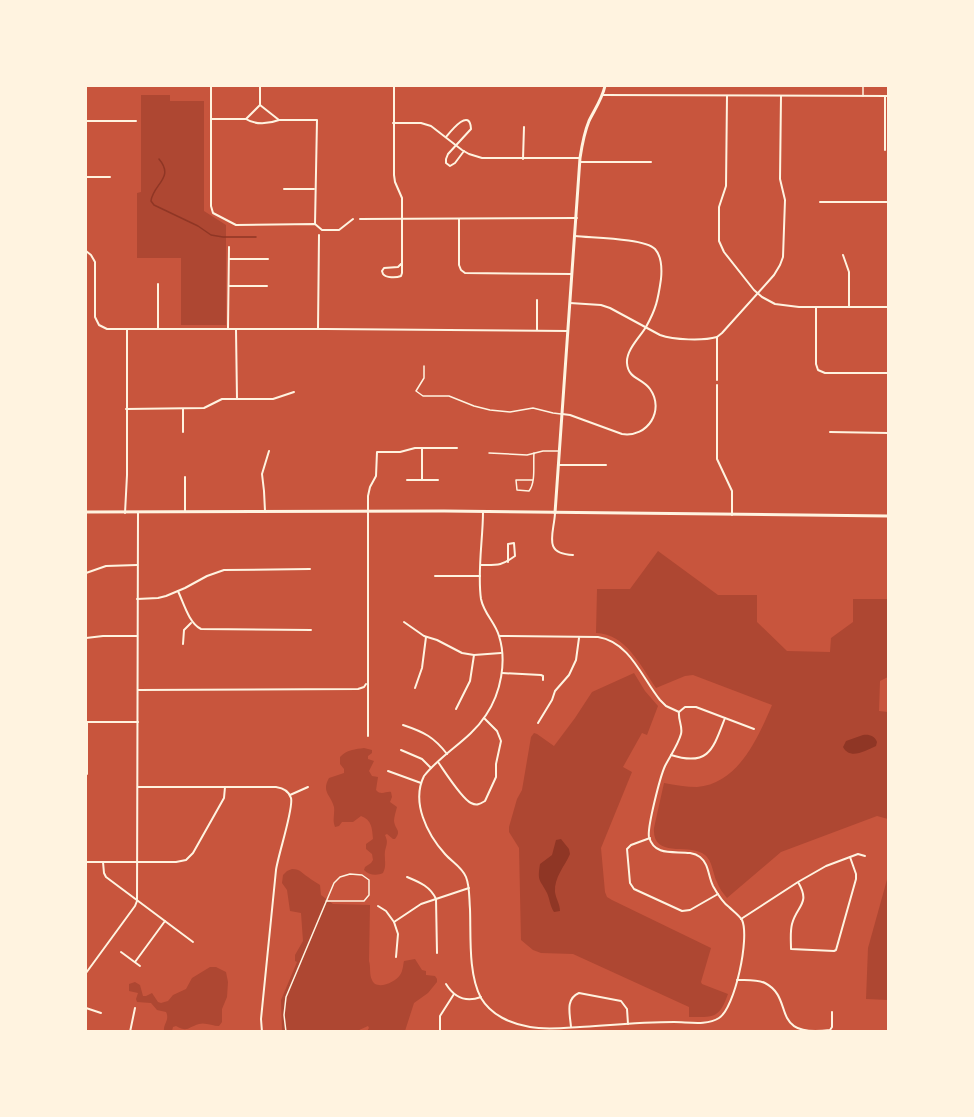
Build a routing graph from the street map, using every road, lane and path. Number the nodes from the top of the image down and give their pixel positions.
1 (212, 86) edge
2 (260, 86) edge
3 (394, 86) edge
4 (604, 86) edge
5 (863, 86) edge
6 (602, 95) junction
7 (727, 96) junction
8 (781, 96) junction
9 (863, 96) junction
10 (887, 96) edge
11 (260, 105) junction
12 (212, 119) junction
13 (246, 119) junction
14 (279, 120) junction
15 (86, 121) edge
16 (136, 121) dead end
17 (393, 123) junction
18 (524, 127) dead end
19 (446, 137) junction
20 (455, 146) junction
21 (885, 150) dead end
22 (464, 152) junction
23 (523, 159) junction
24 (580, 160) junction
25 (651, 162) dead end
26 (86, 177) edge
27 (110, 177) dead end
28 (284, 189) dead end
29 (315, 189) junction
30 (820, 202) dead end
31 (888, 202) edge
32 (577, 218) junction
33 (353, 219) dead end
34 (360, 219) dead end
35 (403, 219) junction
36 (459, 219) junction
37 (315, 224) junction
38 (319, 235) dead end
39 (575, 236) junction
40 (229, 247) dead end
41 (86, 251) edge
42 (843, 255) dead end
43 (229, 259) junction
44 (268, 259) dead end
45 (402, 263) junction
46 (572, 273) junction
47 (158, 284) dead end
48 (229, 286) junction
49 (267, 286) dead end
50 (758, 293) junction
51 (537, 300) dead end
52 (570, 303) junction
53 (816, 307) junction
54 (849, 307) junction
55 (888, 307) edge
56 (645, 327) junction
57 (158, 329) junction
58 (228, 329) junction
59 (236, 329) junction
60 (318, 329) junction
61 (127, 330) junction
62 (537, 331) junction
63 (568, 332) junction
64 (717, 337) junction
65 (424, 366) dead end
66 (888, 374) edge
67 (717, 380) dead end
68 (717, 385) dead end
69 (294, 393) dead end
70 (237, 399) junction
71 (126, 409) junction
72 (183, 409) junction
73 (562, 414) junction
74 (183, 432) dead end
75 (830, 432) dead end
76 (888, 433) edge
77 (422, 448) junction
78 (457, 448) dead end
79 (268, 451) dead end
80 (559, 451) junction
81 (489, 453) dead end
82 (534, 453) junction
83 (558, 465) junction
84 (606, 465) dead end
85 (185, 477) dead end
86 (407, 480) dead end
87 (422, 480) junction
88 (438, 480) dead end
89 (533, 480) junction
90 (265, 511) junction
91 (368, 511) junction
92 (86, 512) edge
93 (138, 512) junction
94 (185, 512) junction
95 (483, 512) junction
96 (125, 513) junction
97 (555, 513) junction
98 (732, 515) junction
99 (888, 516) edge
100 (573, 555) dead end
101 (508, 562) junction
102 (137, 565) junction
103 (481, 565) junction
104 (310, 569) dead end
105 (86, 573) edge
106 (435, 576) dead end
107 (481, 576) junction
108 (178, 591) junction
109 (137, 599) junction
110 (192, 622) junction
111 (404, 622) dead end
112 (311, 630) dead end
113 (138, 636) junction
114 (500, 636) junction
115 (426, 637) junction
116 (579, 637) junction
117 (86, 638) edge
118 (183, 644) dead end
119 (502, 653) junction
120 (474, 655) junction
121 (502, 673) junction
122 (368, 678) junction
123 (543, 680) dead end
124 (415, 688) dead end
125 (138, 690) junction
126 (456, 709) dead end
127 (679, 712) junction
128 (484, 718) junction
129 (725, 718) junction
130 (86, 722) edge
131 (138, 722) junction
132 (538, 723) dead end
133 (403, 725) dead end
134 (754, 729) dead end
135 (368, 735) dead end
136 (401, 750) dead end
137 (447, 754) junction
138 (671, 755) junction
139 (438, 762) junction
140 (431, 768) junction
141 (388, 771) dead end
142 (86, 774) edge
143 (421, 783) junction
144 (138, 787) junction
145 (225, 787) junction
146 (308, 787) dead end
147 (290, 795) junction
148 (650, 838) junction
149 (866, 856) dead end
150 (849, 857) junction
151 (86, 862) edge
152 (103, 862) junction
153 (137, 862) junction
154 (407, 877) dead end
155 (798, 882) junction
156 (469, 888) junction
157 (718, 894) junction
158 (436, 899) junction
159 (137, 900) junction
160 (326, 901) junction
161 (378, 906) dead end
162 (741, 919) junction
163 (165, 920) junction
164 (394, 922) junction
165 (194, 942) dead end
166 (121, 952) dead end
167 (437, 952) dead end
168 (396, 957) dead end
169 (135, 962) junction
170 (140, 966) dead end
171 (86, 973) edge
172 (737, 980) junction
173 (446, 984) dead end
174 (454, 994) junction
175 (481, 997) junction
176 (86, 1008) edge
177 (135, 1008) dead end
178 (832, 1012) dead end
179 (101, 1013) dead end
180 (628, 1024) junction
181 (571, 1027) junction
182 (262, 1030) edge
183 (257, 1031) edge
184 (130, 1032) edge
185 (286, 1032) edge
186 (440, 1032) edge

1 - 12 street
2 - 11 street
3 - 17 street
4 - 6 main road
5 - 9 lane
6 - 7 street
6 - 24 main road
7 - 8 street
7 - 50 street
8 - 9 street
8 - 50 street
9 - 10 street
10 - 21 street
11 - 13 street
11 - 14 street
12 - 13 street
12 - 37 street
13 - 14 street
14 - 29 street
15 - 16 street
17 - 19 street
17 - 35 street
18 - 23 street
19 - 20 street
19 - 20 street
20 - 22 street
20 - 22 street
22 - 23 street
23 - 24 street
24 - 25 street
24 - 32 main road
26 - 27 street
28 - 29 street
29 - 37 street
30 - 31 street
32 - 36 street
32 - 39 main road
33 - 37 street
34 - 35 street
35 - 36 street
35 - 45 street
36 - 46 street
38 - 60 street
39 - 46 main road
39 - 56 street
40 - 43 street
41 - 61 street
42 - 54 street
43 - 44 street
43 - 48 street
45 - 45 street
46 - 52 main road
47 - 57 street
48 - 49 street
48 - 58 street
50 - 53 street
50 - 64 street
51 - 62 street
52 - 56 street
52 - 63 main road
53 - 54 street
53 - 66 street
54 - 55 street
56 - 64 street
56 - 73 street
57 - 58 street
57 - 61 street
58 - 59 street
59 - 60 street
59 - 70 street
60 - 62 street
61 - 71 street
62 - 63 street
63 - 73 main road
64 - 67 street
65 - 73 lane
68 - 98 street
69 - 70 street
70 - 72 street
71 - 72 street
71 - 96 street
72 - 74 street
73 - 80 main road
75 - 76 street
77 - 78 street
77 - 87 street
77 - 91 street
79 - 90 street
80 - 82 lane
80 - 83 main road
81 - 82 lane
82 - 89 lane
83 - 84 street
83 - 97 main road
85 - 94 street
86 - 87 street
87 - 88 street
89 - 89 lane
90 - 91 main road
90 - 94 main road
91 - 95 main road
91 - 122 street
92 - 96 main road
93 - 94 main road
93 - 96 main road
93 - 102 street
95 - 97 main road
95 - 103 street
97 - 98 main road
97 - 100 street
98 - 99 main road
101 - 101 street
101 - 103 street
102 - 105 street
102 - 109 street
103 - 107 street
104 - 108 street
106 - 107 street
107 - 114 street
108 - 109 street
108 - 110 street
109 - 113 street
110 - 112 street
110 - 118 street
111 - 115 street
113 - 117 street
113 - 125 street
114 - 116 street
114 - 119 street
115 - 120 street
115 - 124 street
116 - 127 street
116 - 132 street
119 - 120 street
119 - 121 street
120 - 126 street
121 - 123 street
121 - 128 street
122 - 125 street
122 - 135 street
125 - 131 street
127 - 129 street
127 - 138 street
128 - 137 street
128 - 139 street
129 - 134 street
129 - 138 street
130 - 131 street
130 - 142 street
131 - 144 street
133 - 137 street
136 - 140 street
137 - 139 street
138 - 148 street
139 - 140 street
140 - 143 street
141 - 143 street
143 - 156 street
144 - 145 street
144 - 153 street
145 - 147 street
145 - 153 street
146 - 147 street
147 - 182 street
148 - 157 street
148 - 157 street
149 - 150 street
150 - 155 street
150 - 155 street
151 - 152 street
152 - 153 street
152 - 159 street
153 - 159 street
154 - 158 street
155 - 162 street
156 - 158 street
156 - 175 street
157 - 162 street
158 - 164 street
158 - 167 street
159 - 163 street
159 - 171 street
160 - 160 lane
160 - 185 lane
161 - 164 street
162 - 172 street
163 - 165 street
163 - 169 street
164 - 168 street
166 - 169 street
169 - 170 street
172 - 178 street
172 - 180 street
173 - 174 street
174 - 175 street
174 - 186 street
175 - 181 street
176 - 179 street
177 - 184 street
180 - 181 street
180 - 181 street
182 - 183 street

